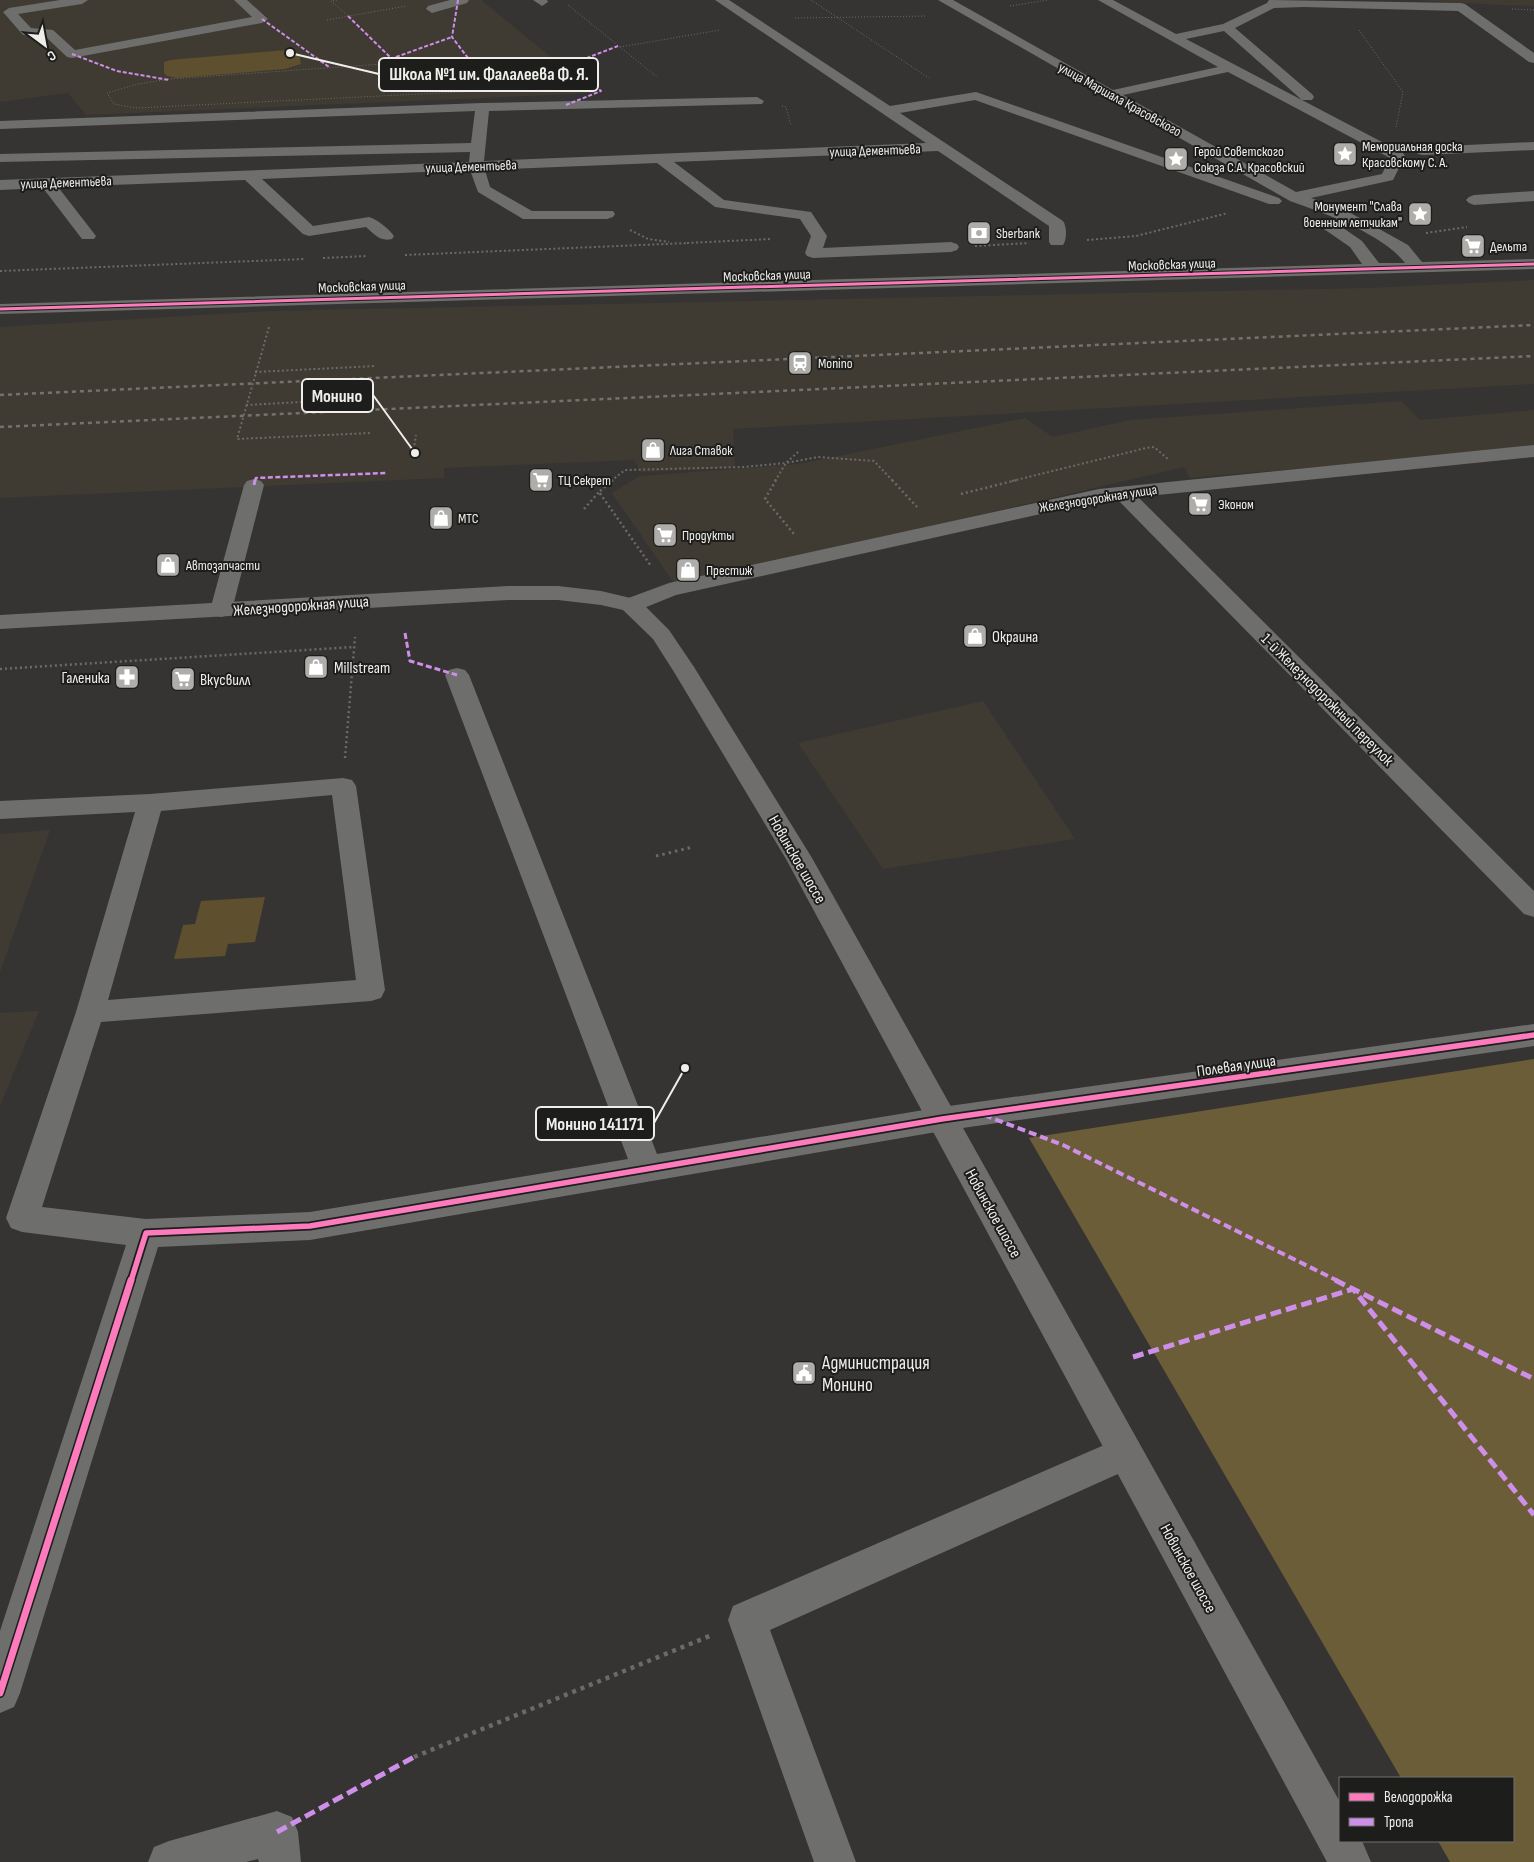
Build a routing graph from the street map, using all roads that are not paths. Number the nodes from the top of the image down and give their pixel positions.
1 (5, 0) edge
2 (82, 0) edge
3 (240, 0) edge
4 (463, 0) edge
5 (721, 0) edge
6 (944, 0) edge
7 (1104, 0) edge
8 (1421, 2) edge
9 (1274, 3) edge
10 (432, 8) dead end
11 (20, 10) junction
12 (1227, 27) junction
13 (1173, 38) junction
14 (1534, 59) edge
15 (1230, 68) junction
16 (1111, 94) junction
17 (757, 101) dead end
18 (482, 108) junction
19 (888, 112) junction
20 (218, 117) junction
21 (0, 125) edge
22 (1341, 127) junction
23 (1534, 146) edge
24 (478, 147) junction
25 (941, 147) junction
26 (1423, 152) dead end
27 (216, 153) junction
28 (0, 158) edge
29 (661, 159) junction
30 (476, 166) junction
31 (249, 175) junction
32 (204, 177) junction
33 (47, 183) junction
34 (0, 185) edge
35 (1534, 196) edge
36 (1295, 198) junction
37 (1474, 200) dead end
38 (1276, 202) road end
39 (607, 214) road end
40 (88, 236) dead end
41 (386, 236) dead end
42 (1057, 242) road end
43 (951, 247) road end
44 (1534, 264) edge
45 (1418, 268) junction
46 (1375, 270) junction
47 (0, 309) edge
48 (1534, 451) edge
49 (254, 486) dead end
50 (1121, 492) junction
51 (631, 605) junction
52 (221, 610) junction
53 (0, 622) edge
54 (458, 675) dead end
55 (150, 803) junction
56 (0, 810) edge
57 (1534, 907) edge
58 (90, 1012) junction
59 (1534, 1035) edge
60 (942, 1119) junction
61 (647, 1169) junction
62 (11, 1217) edge
63 (146, 1233) junction
64 (1125, 1452) junction
65 (0, 1693) edge
66 (1339, 1842) edge
67 (1339, 1842) edge
68 (278, 1847) edge
69 (169, 1862) edge
70 (835, 1862) edge
71 (1350, 1862) edge

1 - 11 street
2 - 11 street
3 - 11 street
4 - 10 street
5 - 19 street
6 - 16 street, улица Маршала Красовского
7 - 13 street
8 - 9 street
8 - 14 street
9 - 12 street
12 - 13 street
12 - 22 street
13 - 15 street
15 - 16 street
15 - 22 street
16 - 36 street, улица Маршала Красовского
17 - 18 street
18 - 20 street
18 - 24 street
19 - 25 street
19 - 38 street
20 - 21 street
20 - 27 street
22 - 36 street
23 - 26 street
24 - 27 street
24 - 30 street
25 - 29 street, улица Дементьева
25 - 42 street
27 - 28 street
27 - 32 street
29 - 30 street, улица Дементьева
29 - 43 street
30 - 31 street, улица Дементьева
30 - 39 street
31 - 32 street, улица Дементьева
31 - 41 street
32 - 33 street, улица Дементьева
33 - 34 street, улица Дементьева
33 - 40 street
35 - 37 street
36 - 45 street, улица Маршала Красовского
36 - 46 street, улица Маршала Красовского
44 - 45 street, Московская улица
45 - 46 street, Московская улица
46 - 47 street, Московская улица
48 - 50 street, Железнодорожная улица
49 - 52 street
50 - 51 street, Железнодорожная улица
50 - 57 street, 1-й Железнодорожный переулок
51 - 52 main road, Железнодорожная улица
51 - 60 main road, Новинское шоссе
52 - 53 main road, Железнодорожная улица
54 - 61 street
55 - 56 street
55 - 58 street
55 - 58 street
58 - 62 street
59 - 60 street, Полевая улица
60 - 61 street, Полевая улица
60 - 64 main road, Новинское шоссе
61 - 63 street, Полевая улица
62 - 63 street, Полевая улица
63 - 65 street
64 - 66 main road, Новинское шоссе
64 - 70 street
67 - 71 main road, Новинское шоссе
68 - 69 street

